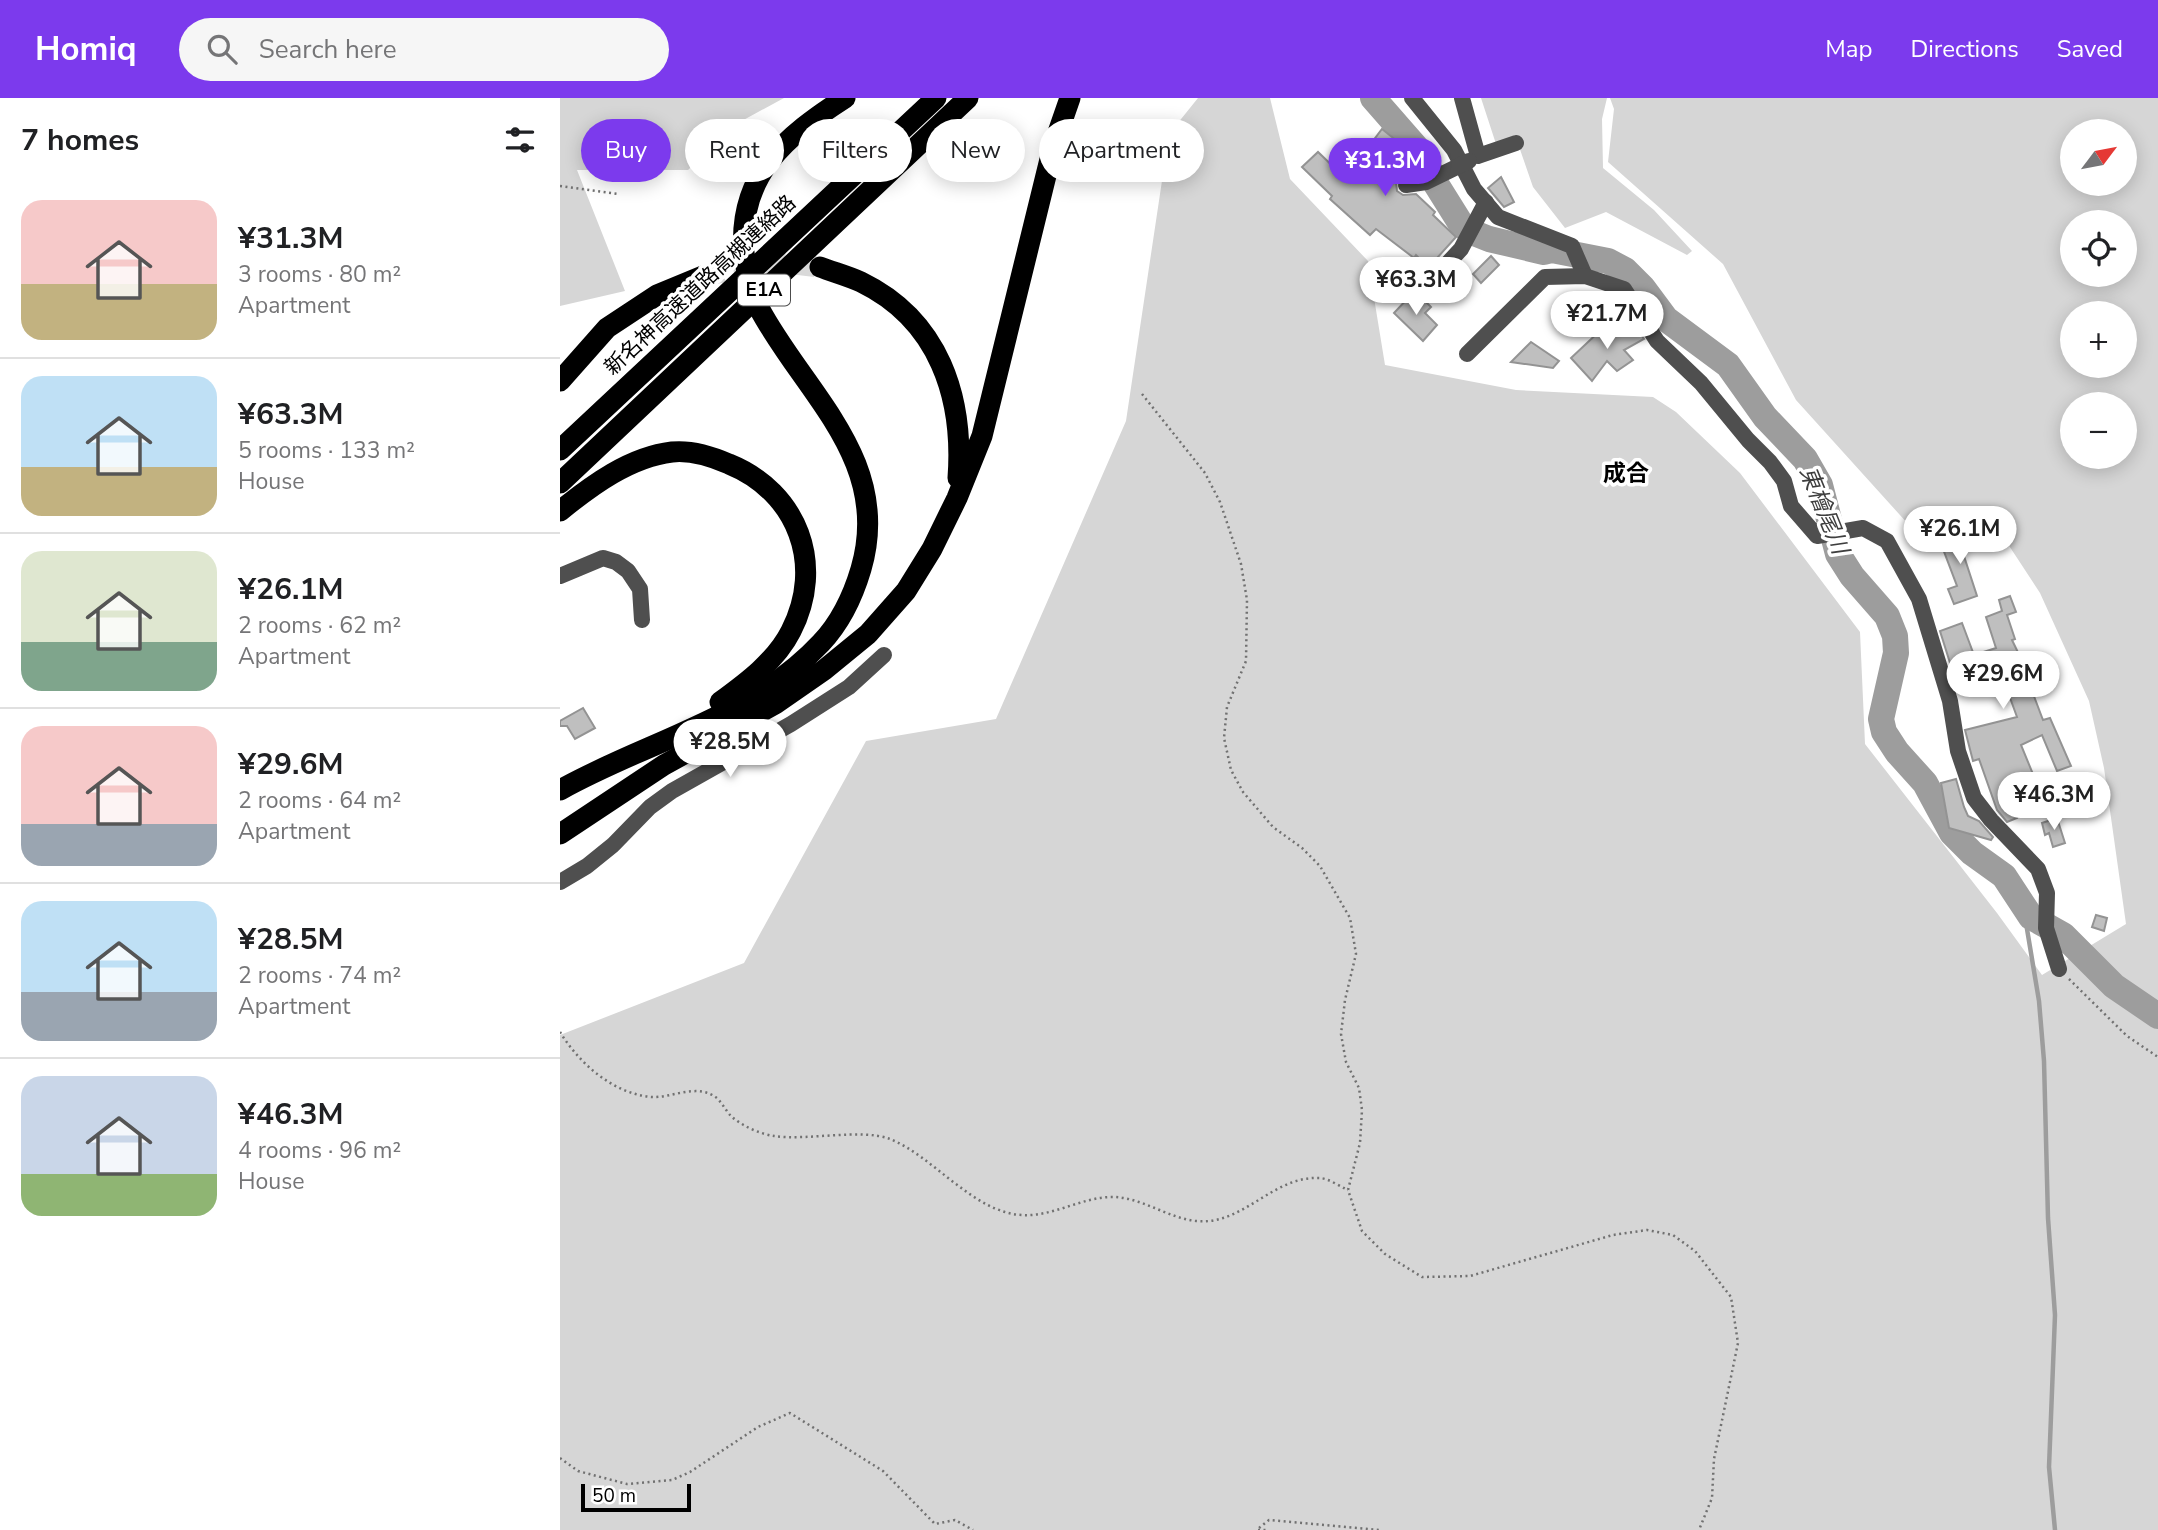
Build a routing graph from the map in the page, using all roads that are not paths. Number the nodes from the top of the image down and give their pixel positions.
1 (845, 98) edge
2 (936, 98) edge
3 (968, 98) edge
4 (1070, 98) edge
5 (1412, 98) edge
6 (1462, 98) edge
7 (1516, 144) dead end
8 (1478, 156) junction
9 (1462, 165) junction
10 (1406, 185) dead end
11 (1486, 202) junction
12 (820, 267) tunnel mouth
13 (703, 276) tunnel mouth
14 (1584, 276) junction
15 (1422, 292) dead end
16 (1467, 354) dead end
17 (560, 381) edge
18 (560, 450) edge
19 (560, 483) edge
20 (957, 498) junction
21 (560, 511) edge
22 (560, 576) edge
23 (642, 620) dead end
24 (884, 655) dead end
25 (655, 747) junction
26 (560, 790) edge
27 (560, 834) edge
28 (560, 881) edge
29 (2059, 969) road end

1 - 25 highway
2 - 18 highway, 新名神高速道路高槻連絡路 / E1A
3 - 19 highway, E1A
4 - 20 highway
5 - 9 street
6 - 8 street
7 - 8 street
8 - 9 street
9 - 10 street
9 - 11 street
11 - 14 street
11 - 15 street
12 - 20 highway
13 - 17 highway
14 - 16 street
14 - 29 street
20 - 27 highway
21 - 25 highway
22 - 23 street
24 - 28 street
25 - 26 highway

